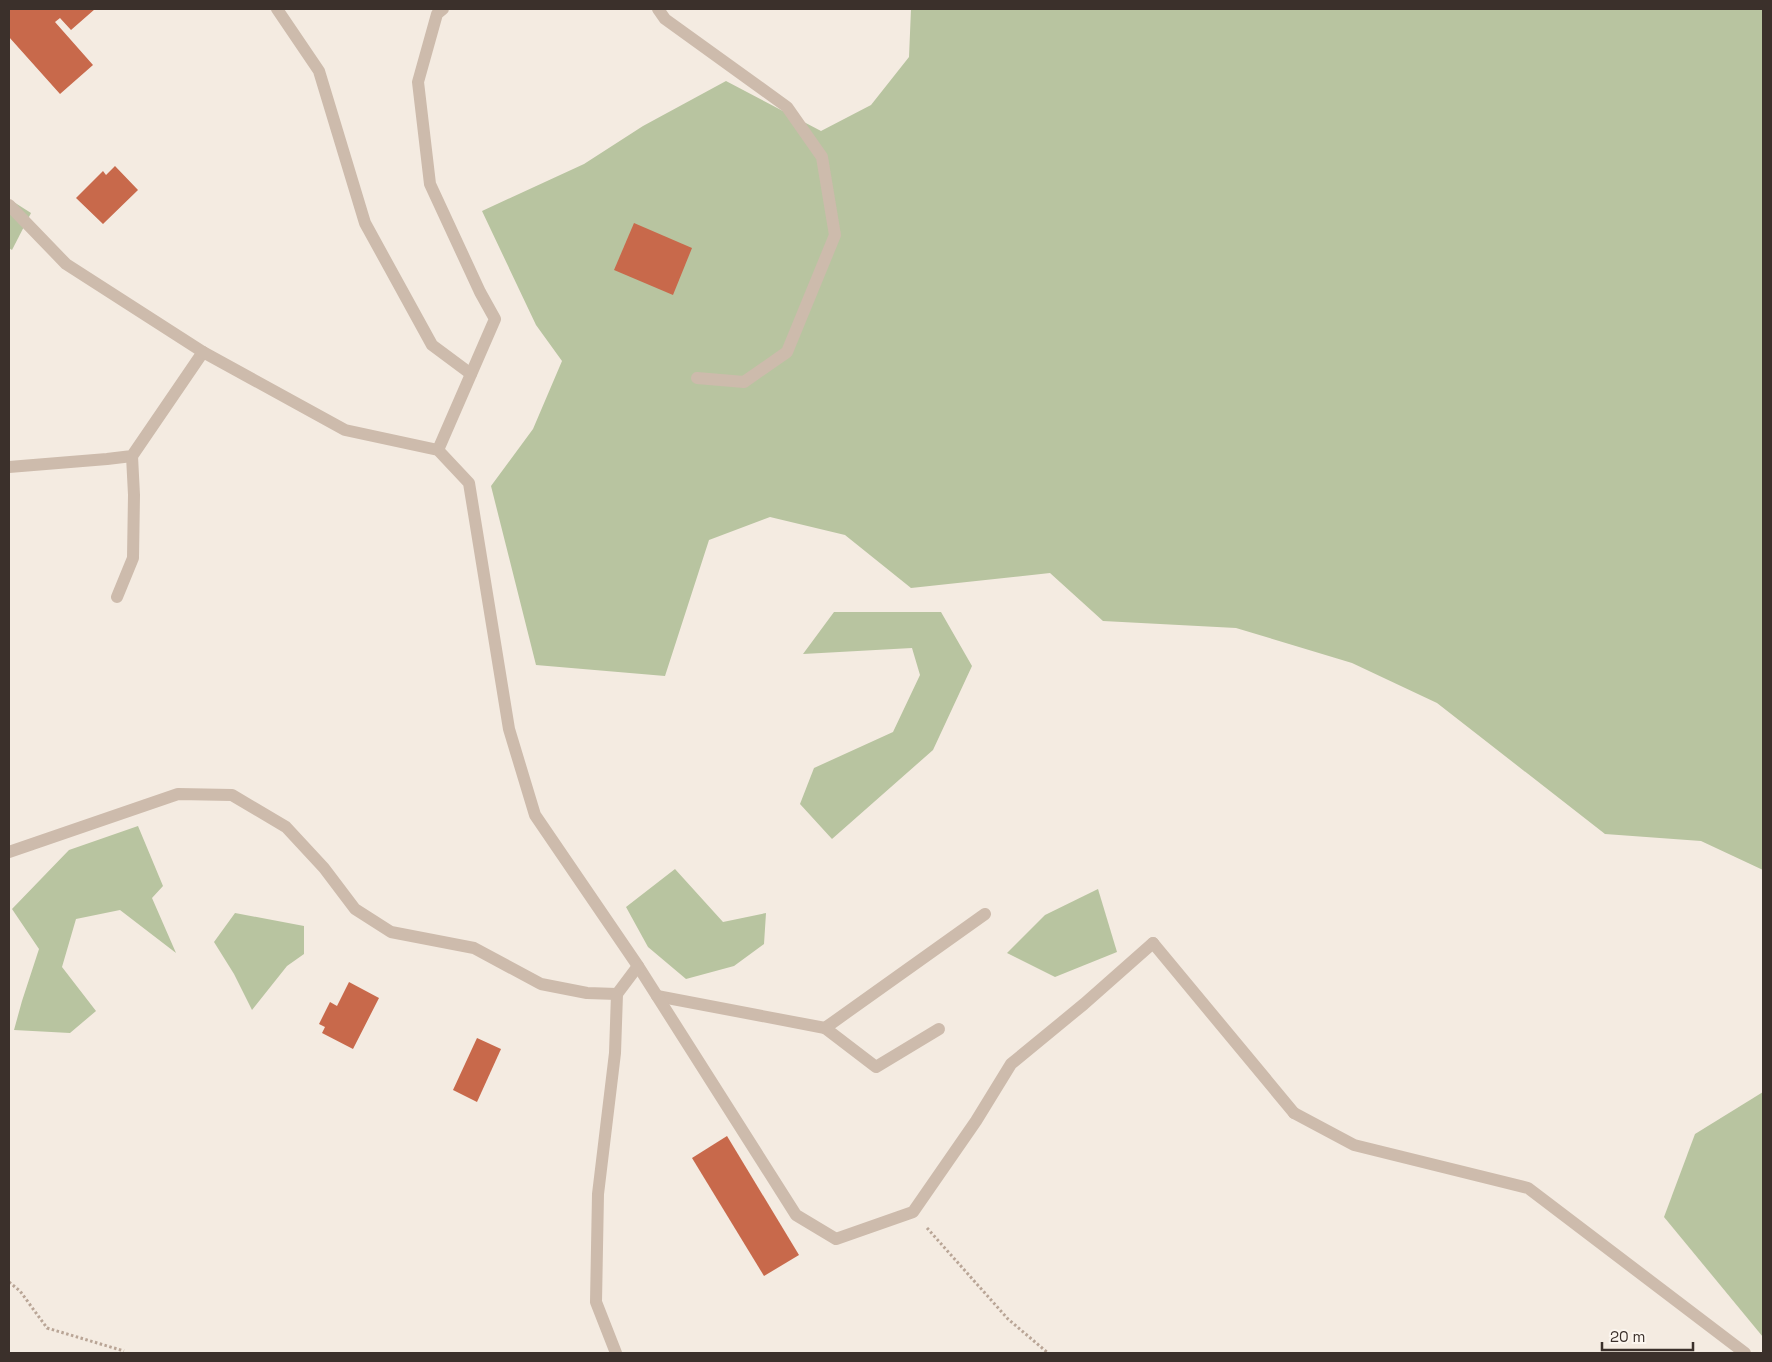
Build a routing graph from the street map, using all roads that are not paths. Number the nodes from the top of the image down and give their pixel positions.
1 (277, 9) edge
2 (443, 9) edge
3 (658, 9) edge
4 (9, 205) edge
5 (203, 352) junction
6 (471, 374) junction
7 (697, 378) dead end
8 (438, 450) junction
9 (132, 456) junction
10 (9, 467) edge
11 (117, 597) dead end
12 (9, 852) edge
13 (985, 914) dead end
14 (638, 966) junction
15 (617, 994) junction
16 (657, 996) junction
17 (825, 1028) junction
18 (939, 1029) dead end
19 (616, 1353) edge
20 (1745, 1353) edge

1 - 6 street
2 - 6 street
3 - 7 street
4 - 5 street
5 - 8 street
5 - 9 street
6 - 8 street
8 - 14 street
9 - 10 street
9 - 11 street
12 - 15 street
13 - 17 street
14 - 15 street
14 - 16 street
15 - 19 street
16 - 17 street
16 - 20 street
17 - 18 street

